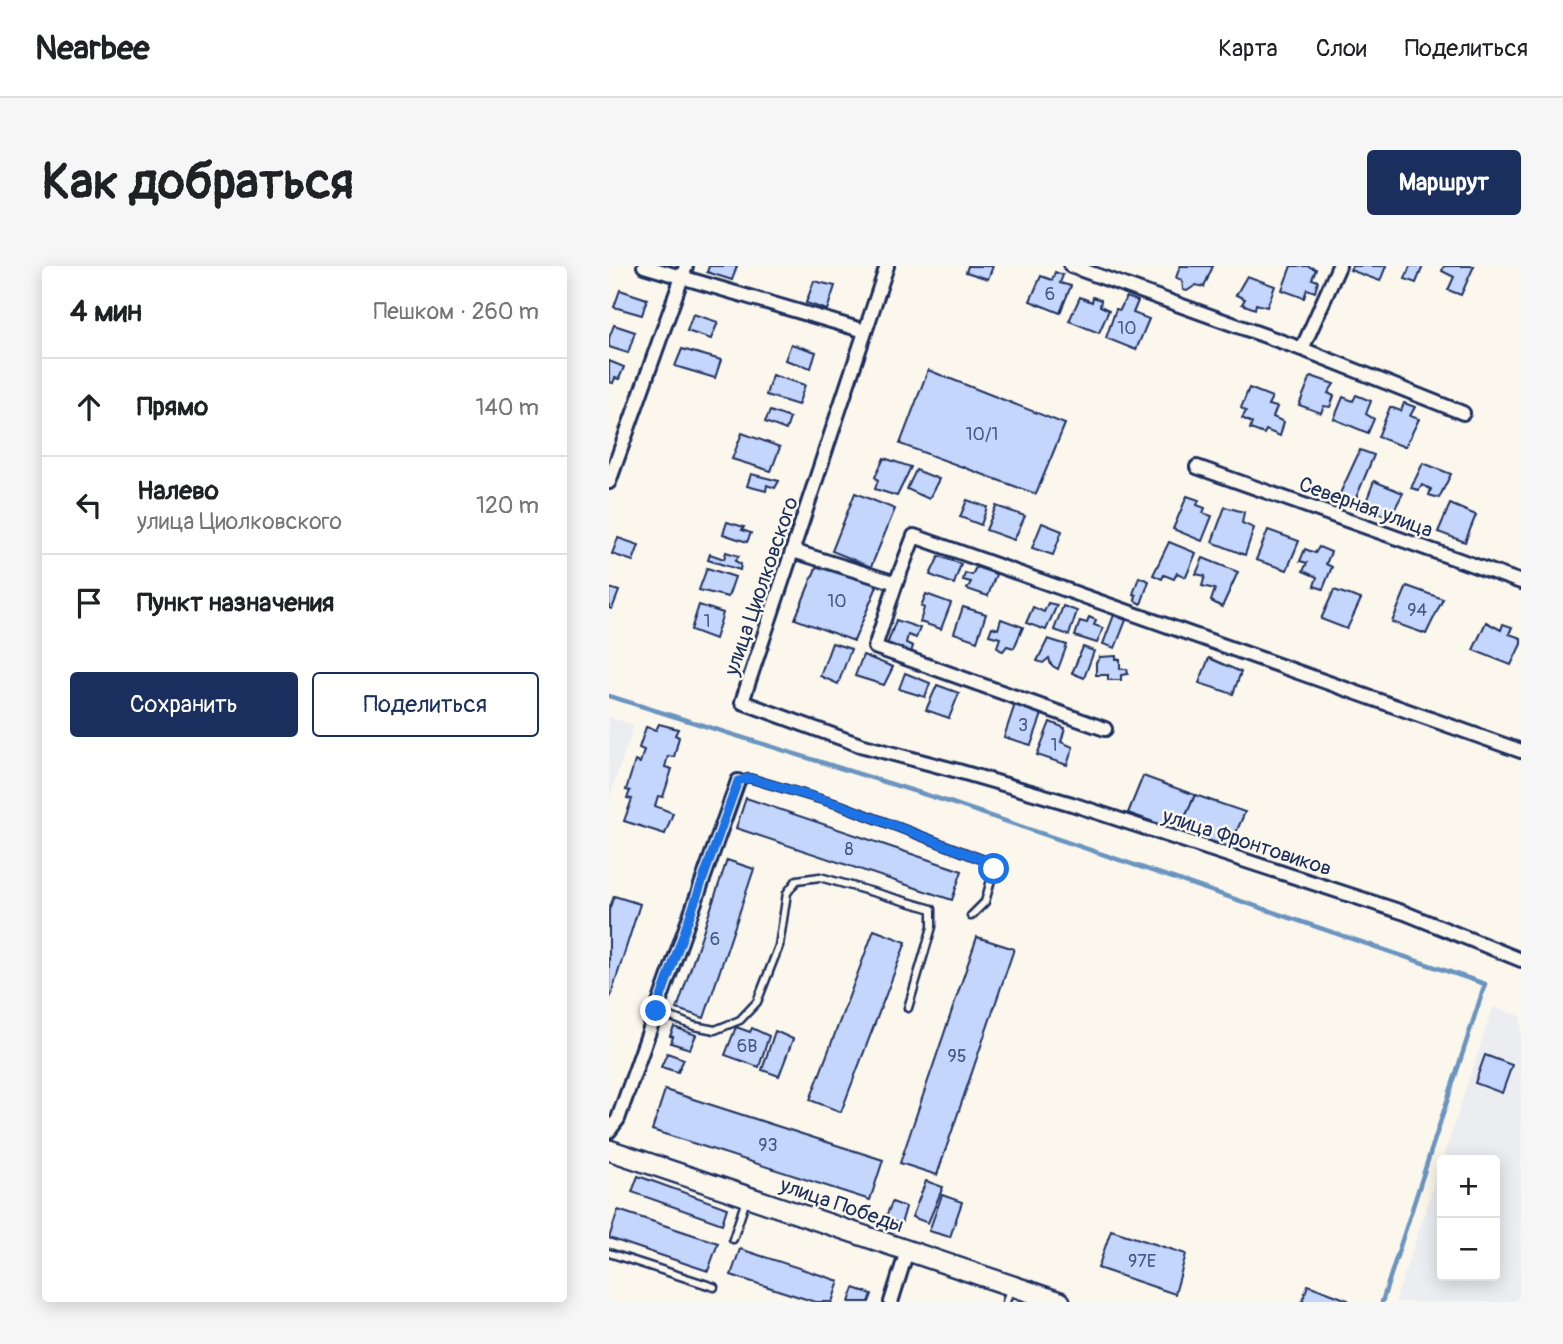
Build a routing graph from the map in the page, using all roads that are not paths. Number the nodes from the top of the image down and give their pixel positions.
1 (644, 266) edge
2 (887, 266) edge
3 (1070, 266) edge
4 (1339, 266) edge
5 (684, 272) edge
6 (865, 331) junction
7 (1303, 349) junction
8 (1463, 413) dead end
9 (1197, 467) dead end
10 (609, 482) edge
11 (793, 551) junction
12 (1521, 582) edge
13 (896, 583) junction
14 (1105, 729) dead end
15 (1521, 751) edge
16 (958, 771) joint
17 (738, 781) joint
18 (971, 916) dead end
19 (1521, 960) edge
20 (908, 1008) dead end
21 (656, 1011) junction
22 (609, 1131) edge
23 (609, 1152) edge
24 (746, 1200) junction
25 (733, 1239) dead end
26 (609, 1252) edge
27 (907, 1252) junction
28 (714, 1287) dead end
29 (1008, 1295) edge
30 (891, 1302) edge
31 (1050, 1302) edge
32 (1059, 1302) edge

1 - 5 street
2 - 6 street, улица Циолковского
3 - 7 street
4 - 7 street
5 - 6 street
5 - 10 street
6 - 11 street, улица Циолковского
7 - 8 street
9 - 12 street, Северная улица
11 - 13 street
11 - 16 street, улица Циолковского
13 - 14 street
13 - 15 street
16 - 19 street, улица Фронтовиков
17 - 18 lane
17 - 21 street
20 - 21 lane
21 - 22 street
23 - 24 main road, улица Победы
23 - 27 main road, улица Победы
24 - 25 lane
24 - 27 main road, улица Победы
26 - 28 lane
27 - 29 main road, улица Победы
27 - 30 street
27 - 32 main road, улица Победы
29 - 31 main road, улица Победы

